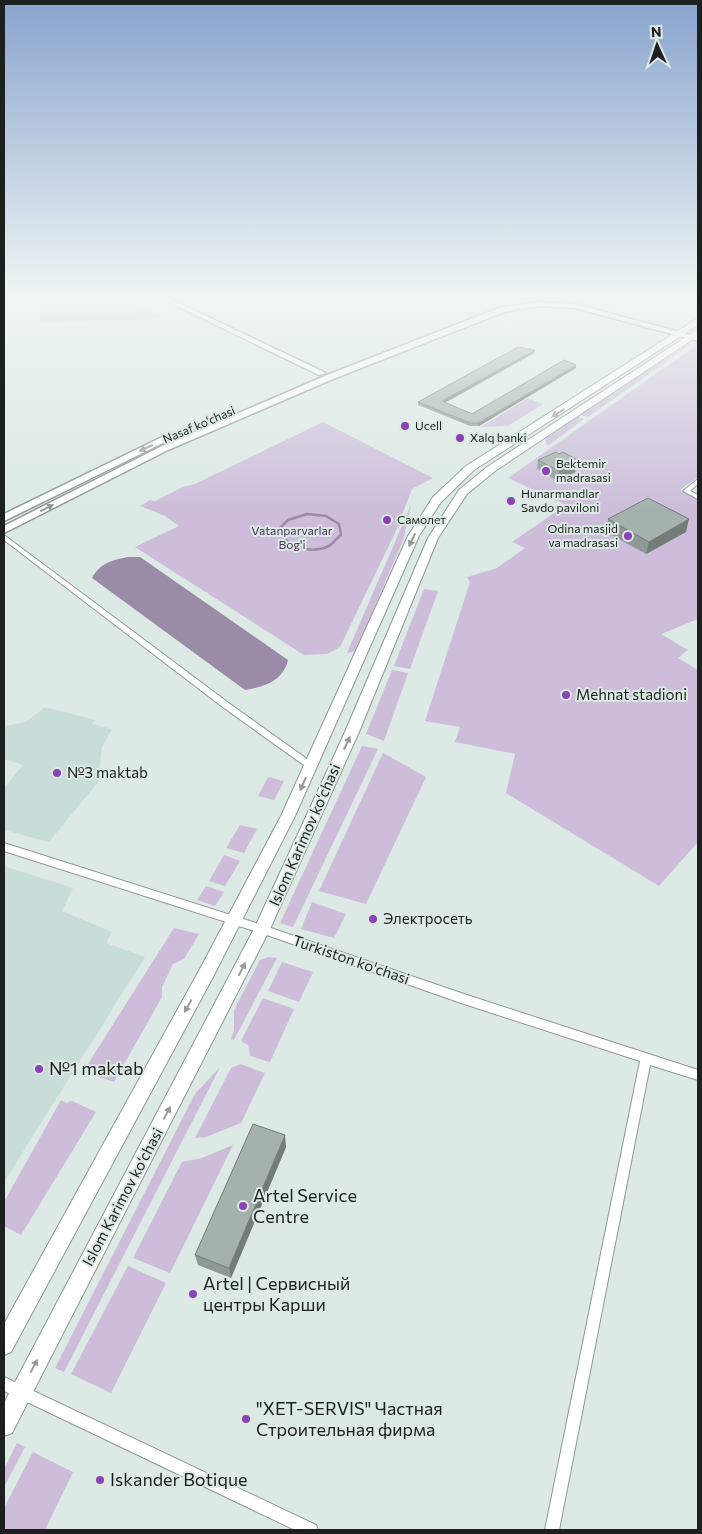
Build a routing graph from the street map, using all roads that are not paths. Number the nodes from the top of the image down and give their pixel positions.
1 (302, 365) edge
2 (354, 365) edge
3 (640, 365) edge
4 (645, 365) edge
5 (326, 376) junction
6 (698, 481) edge
7 (698, 497) edge
8 (4, 518) edge
9 (4, 530) edge
10 (4, 537) edge
11 (389, 589) junction
12 (409, 593) junction
13 (311, 766) junction
14 (4, 847) edge
15 (234, 921) junction
16 (262, 929) junction
17 (646, 1057) junction
18 (698, 1075) edge
19 (4, 1345) edge
20 (4, 1384) edge
21 (20, 1392) junction
22 (4, 1424) edge
23 (311, 1530) edge
24 (552, 1530) edge

1 - 5 street
2 - 5 main road, Nasaf ko‘chasi
3 -> 11 main road, Islom Karimov ko‘chasi
4 - 12 main road, Islom Karimov ko‘chasi
5 -> 8 main road, Nasaf ko‘chasi
9 -> 5 main road, Nasaf ko‘chasi
6 - 7 street
10 - 13 street
11 - 12 main road
11 - 13 main road, Islom Karimov ko‘chasi
16 -> 12 main road, Islom Karimov ko‘chasi
13 -> 15 main road, Islom Karimov ko‘chasi
14 - 15 street, Turkiston ko'chasi
15 - 16 street, Turkiston ko'chasi
15 -> 19 main road, Islom Karimov ko‘chasi
16 - 17 street, Turkiston ko'chasi
21 -> 16 main road, Islom Karimov ko‘chasi
17 - 18 street, Turkiston ko'chasi
17 - 24 street
20 - 21 street
21 - 22 main road, Islom Karimov ko‘chasi
21 - 23 street

